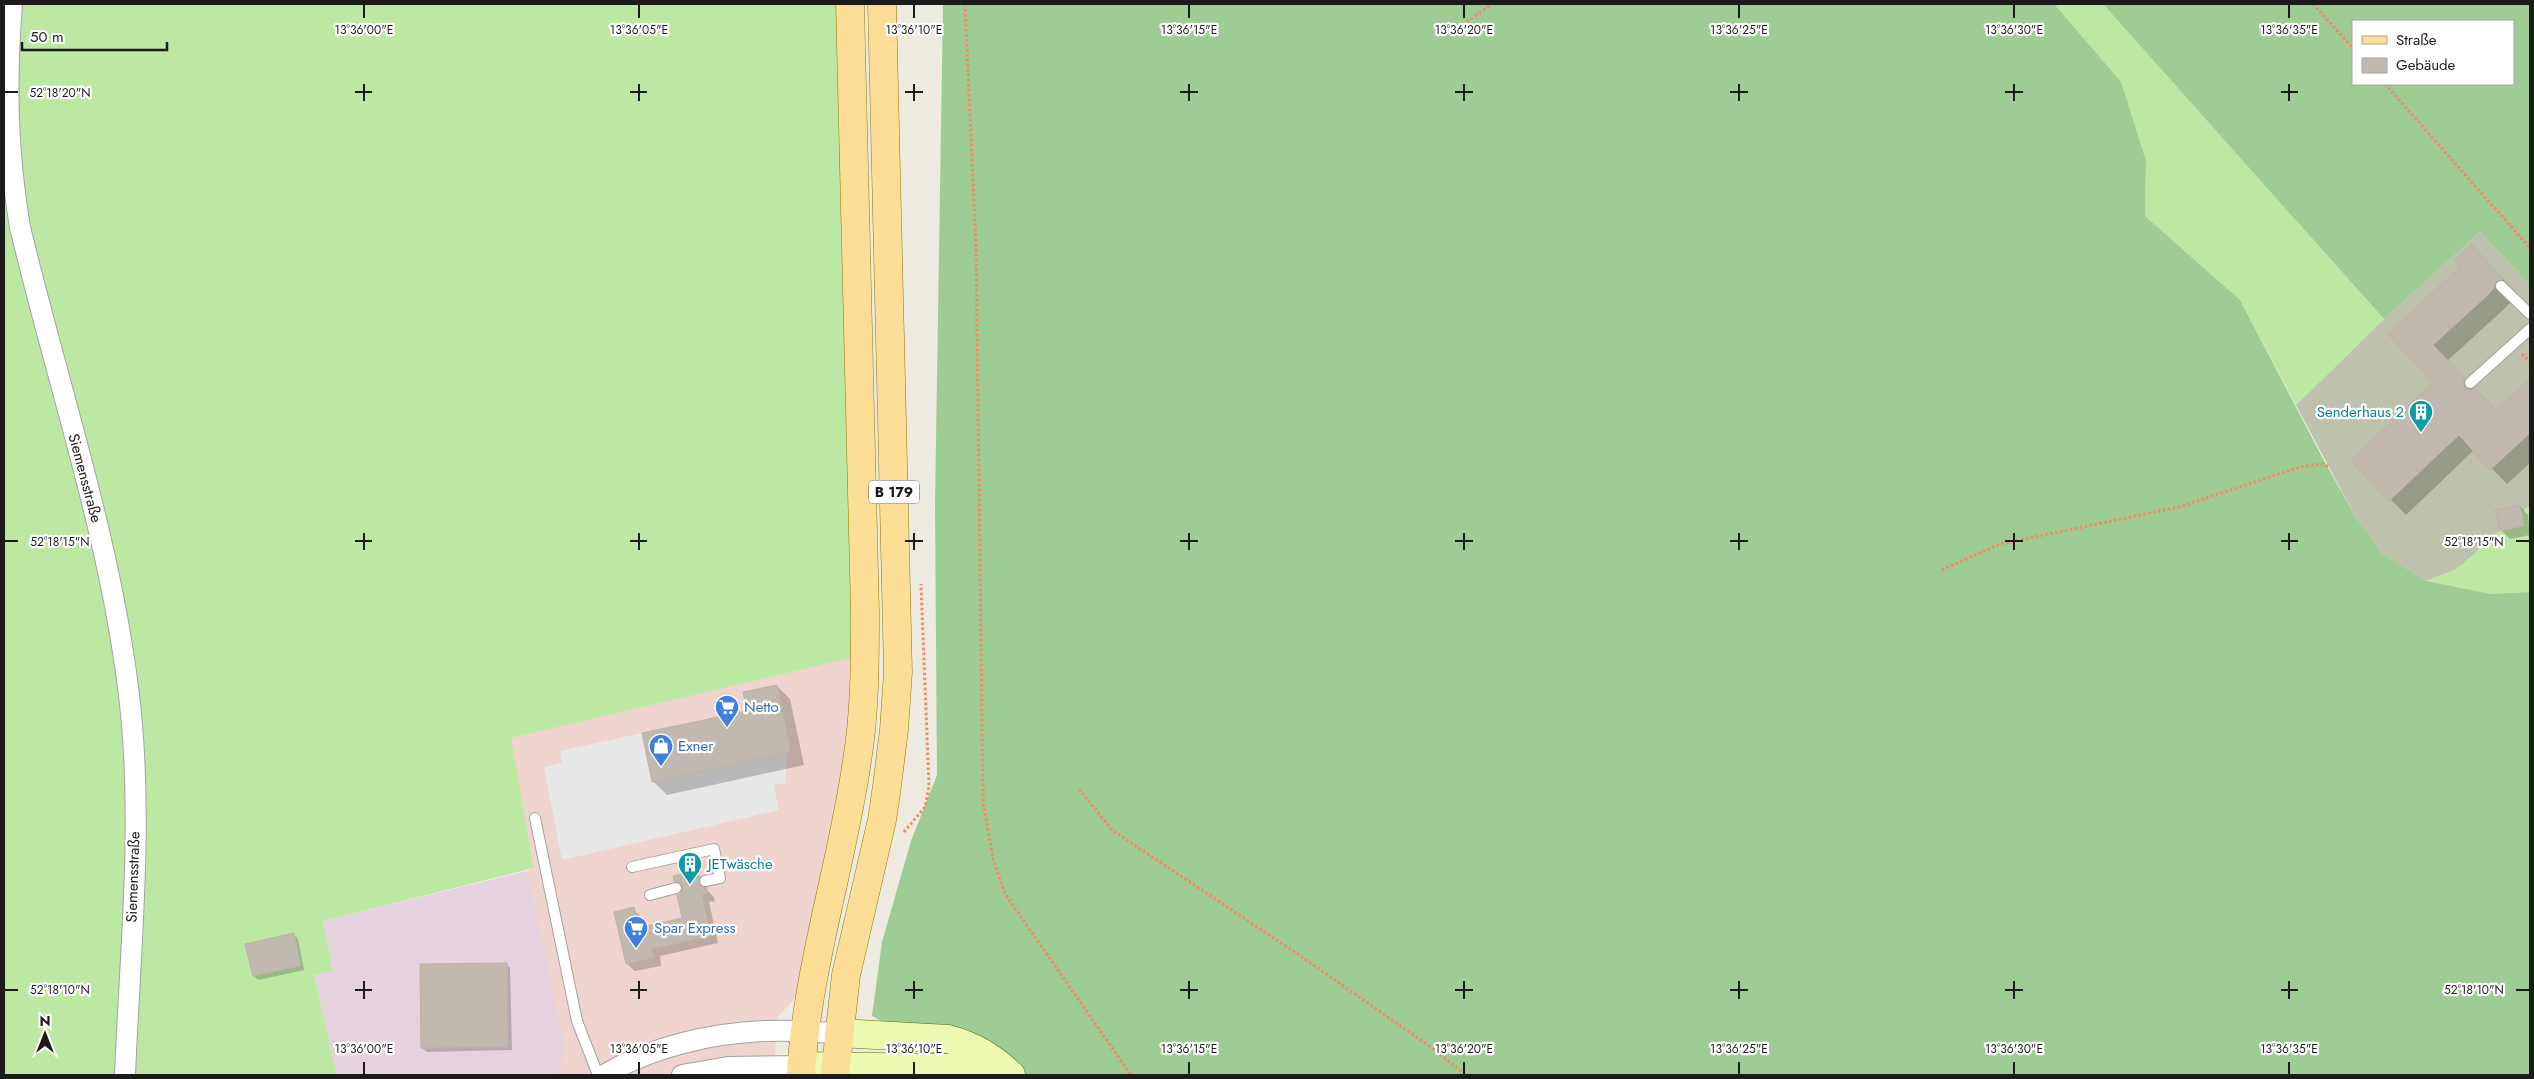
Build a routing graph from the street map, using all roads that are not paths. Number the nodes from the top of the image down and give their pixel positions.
1 (12, 4) edge
2 (850, 4) edge
3 (882, 4) edge
4 (2501, 286) dead end
5 (2530, 314) edge
6 (2530, 329) edge
7 (2470, 384) dead end
8 (535, 818) dead end
9 (632, 867) dead end
10 (705, 881) dead end
11 (676, 888) dead end
12 (650, 895) dead end
13 (804, 1032) junction
14 (839, 1033) junction
15 (801, 1071) edge
16 (835, 1071) edge
17 (125, 1075) edge
18 (598, 1075) edge
19 (604, 1075) edge
20 (682, 1075) edge
21 (979, 1075) edge
22 (1011, 1075) edge

1 - 17 street, Siemensstraße
2 - 13 main road, B 179
3 - 14 main road, B 179
4 - 5 lane
6 - 7 lane
8 - 18 lane
9 - 10 lane
11 - 12 lane
13 - 14 street
13 - 15 main road, B 179
13 - 19 street
14 - 16 main road, B 179
14 - 22 street
15 - 16 street
15 - 20 street
16 - 21 street

